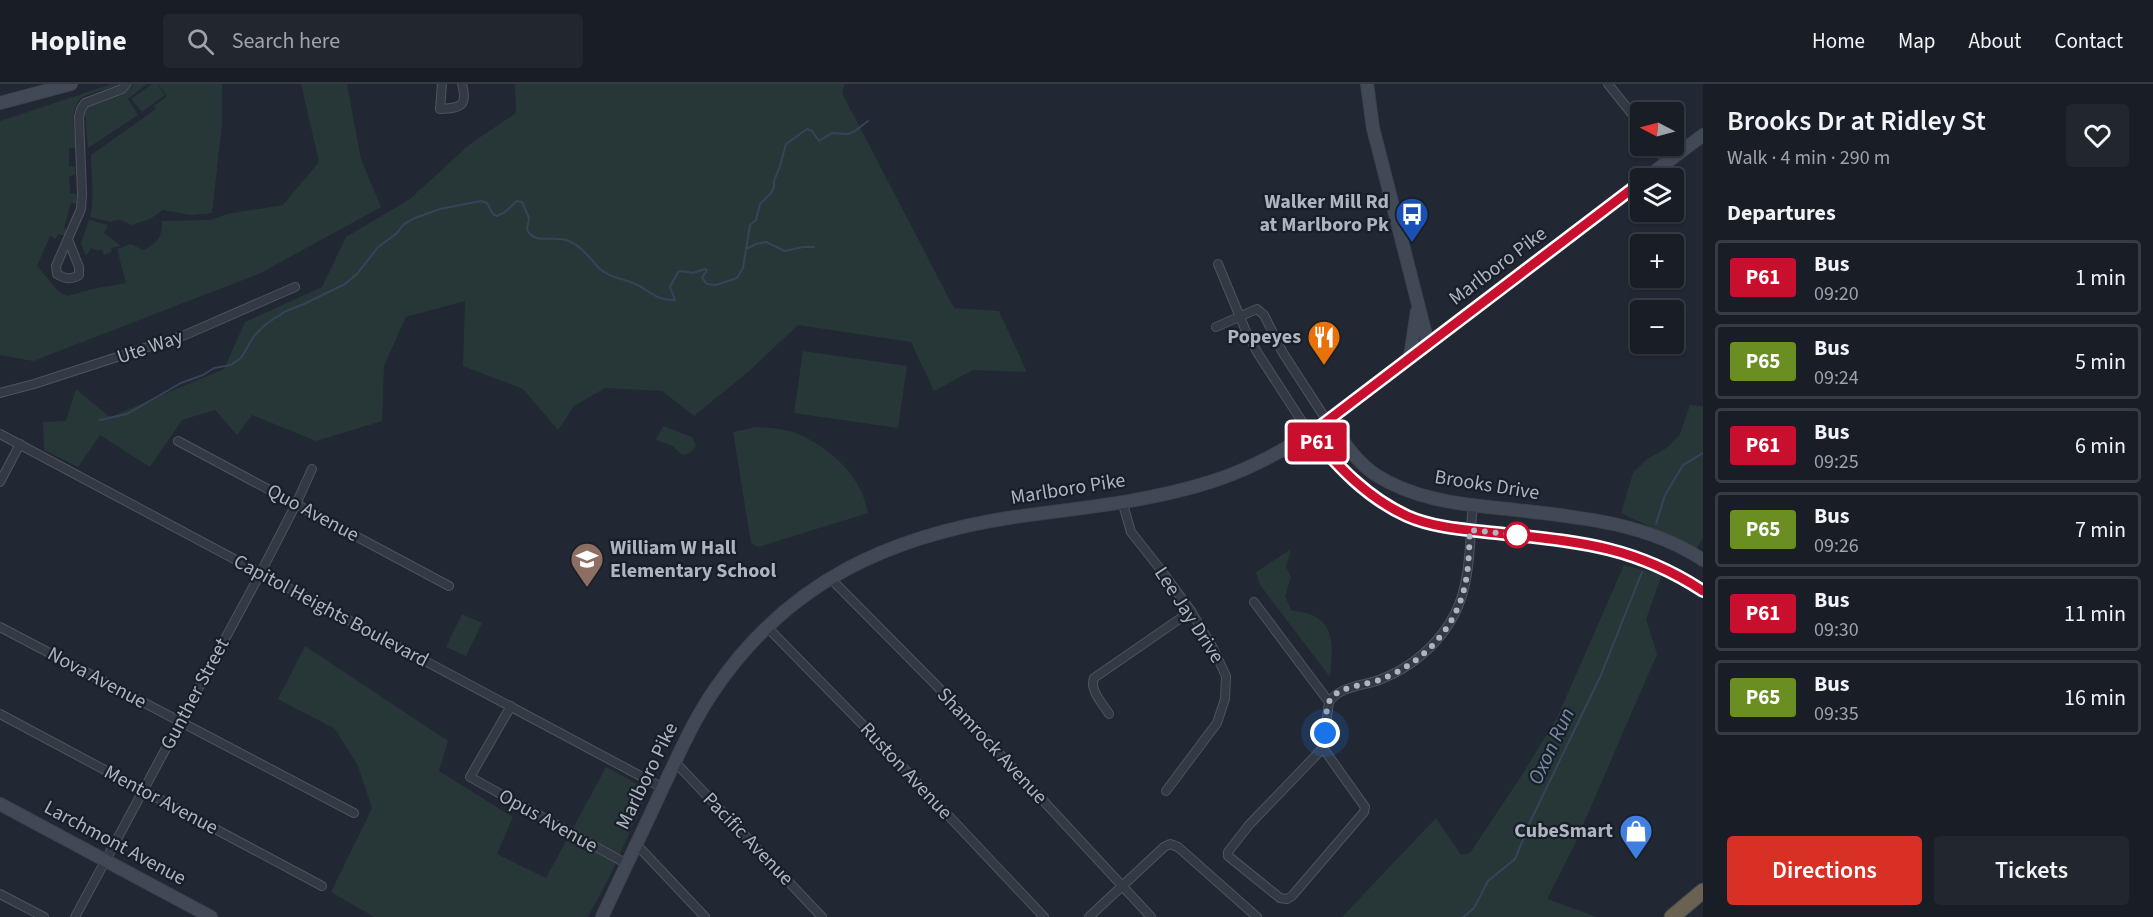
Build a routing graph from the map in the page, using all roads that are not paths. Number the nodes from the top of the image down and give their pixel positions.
1 (71, 84) edge
2 (126, 84) edge
3 (442, 84) edge
4 (462, 84) edge
5 (1368, 84) edge
6 (1608, 84) edge
7 (0, 103) edge
8 (1630, 111) edge
9 (1703, 135) edge
10 (1663, 156) edge
11 (1667, 162) junction
12 (1659, 168) edge
13 (1630, 190) edge
14 (69, 242) dead end
15 (1218, 264) dead end
16 (295, 287) dead end
17 (1418, 300) junction
18 (1240, 318) junction
19 (1216, 327) dead end
20 (1428, 343) junction
21 (1410, 357) junction
22 (0, 393) edge
23 (1327, 421) junction
24 (0, 434) edge
25 (1310, 434) junction
26 (178, 441) dead end
27 (20, 444) junction
28 (312, 469) dead end
29 (0, 482) edge
30 (1122, 501) junction
31 (296, 504) junction
32 (1473, 506) junction
33 (1470, 530) junction
34 (1703, 560) edge
35 (260, 574) junction
36 (830, 578) junction
37 (449, 585) dead end
38 (1703, 591) edge
39 (1254, 602) dead end
40 (1191, 611) junction
41 (0, 627) edge
42 (767, 627) junction
43 (1329, 702) junction
44 (511, 706) junction
45 (0, 714) edge
46 (1109, 714) dead end
47 (180, 722) junction
48 (1323, 748) junction
49 (675, 762) junction
50 (663, 788) junction
51 (144, 791) junction
52 (1166, 791) dead end
53 (0, 804) edge
54 (354, 813) dead end
55 (636, 844) junction
56 (106, 861) junction
57 (627, 864) junction
58 (322, 886) dead end
59 (1123, 887) junction
60 (1703, 891) edge
61 (0, 894) edge
62 (44, 917) edge
63 (75, 917) edge
64 (211, 917) edge
65 (602, 917) edge
66 (705, 917) edge
67 (822, 917) edge
68 (1044, 917) edge
69 (1089, 917) edge
70 (1151, 917) edge
71 (1257, 917) edge
72 (1672, 917) edge

1 - 7 main road
2 - 14 street
3 - 4 street
5 - 17 main road
6 - 8 street
9 - 11 main road
10 - 11 street
11 - 12 main road
13 - 20 main road, Marlboro Pike
15 - 18 street
16 - 22 street, Ute Way
17 - 20 main road
17 - 21 main road
18 - 19 street
18 - 23 street, Brooks Drive
18 - 25 street
20 - 21 main road, Marlboro Pike
21 - 23 main road, Marlboro Pike
23 - 25 main road, Marlboro Pike
23 - 32 main road, Brooks Drive
24 - 27 street, Capitol Heights Boulevard
25 - 30 main road, Marlboro Pike
25 - 33 main road
26 - 31 street, Quo Avenue
27 - 29 street
27 - 35 street, Capitol Heights Boulevard
28 - 31 street, Gunther Street
30 - 36 main road, Marlboro Pike
30 - 40 street, Lee Jay Drive
31 - 35 street, Gunther Street
31 - 37 street, Quo Avenue
32 - 33 street
32 - 34 main road, Brooks Drive
33 - 38 main road
33 - 43 street
35 - 44 street, Capitol Heights Boulevard
35 - 47 street, Gunther Street
36 - 42 main road, Marlboro Pike
36 - 59 street, Shamrock Avenue
39 - 43 street
40 - 46 street
40 - 52 street, Lee Jay Drive
41 - 47 street, Nova Avenue
42 - 49 main road, Marlboro Pike
42 - 68 street, Ruston Avenue
43 - 48 street
44 - 50 street, Capitol Heights Boulevard
44 - 57 street, Opus Avenue
45 - 51 street, Mentor Avenue
47 - 51 street, Gunther Street
47 - 54 street, Nova Avenue
48 - 48 street
49 - 50 main road, Marlboro Pike
49 - 67 street, Pacific Avenue
50 - 55 main road, Marlboro Pike
51 - 56 street, Gunther Street
51 - 58 street, Mentor Avenue
53 - 56 main road, Larchmont Avenue
55 - 57 main road, Marlboro Pike
55 - 66 street
56 - 63 street, Gunther Street
56 - 64 main road, Larchmont Avenue
57 - 65 main road, Marlboro Pike
59 - 69 street
59 - 70 street, Shamrock Avenue
59 - 71 street
60 - 72 highway
61 - 62 street

